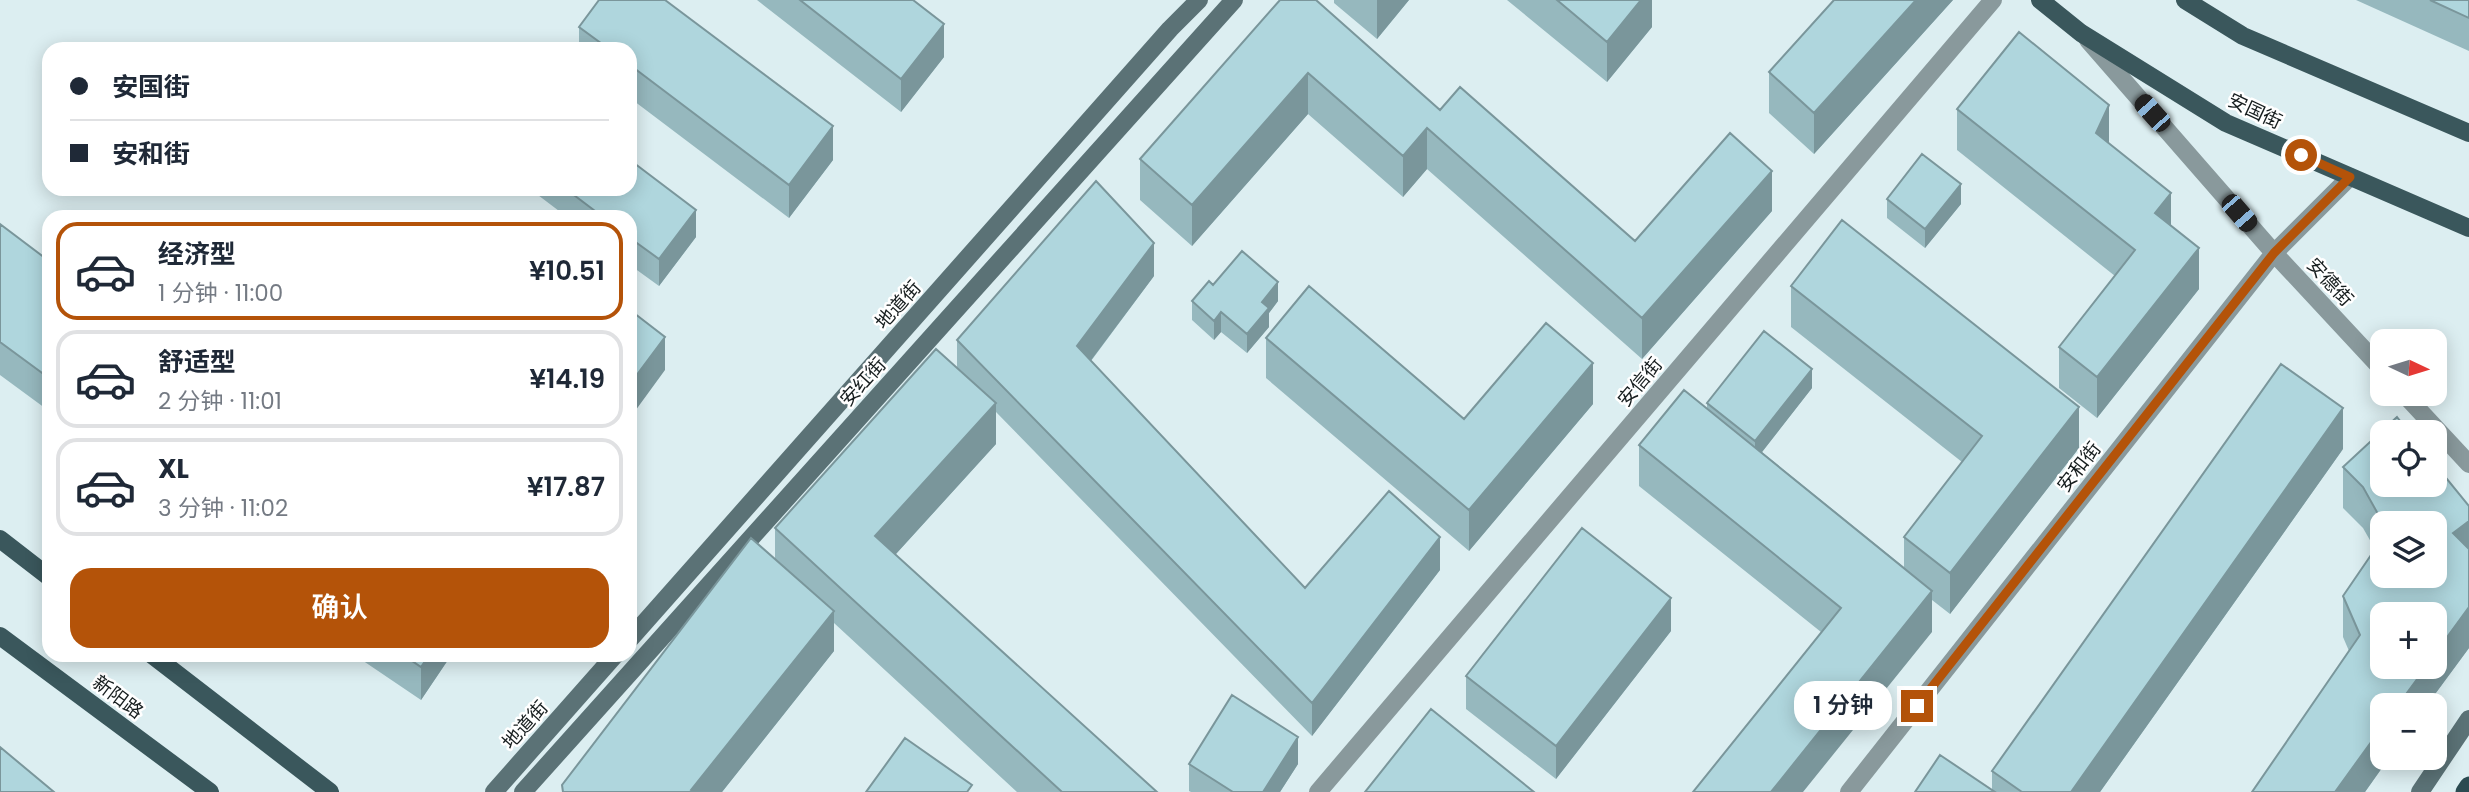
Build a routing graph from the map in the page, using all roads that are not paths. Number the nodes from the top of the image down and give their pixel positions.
1 (1199, 0) edge
2 (1234, 0) edge
3 (1993, 0) edge
4 (2040, 0) edge
5 (2185, 0) edge
6 (2081, 33) junction
7 (2469, 133) edge
8 (2350, 177) junction
9 (2469, 228) edge
10 (2274, 253) junction
11 (2370, 356) edge
12 (2415, 406) edge
13 (2469, 464) edge
14 (0, 540) edge
15 (42, 572) edge
16 (637, 631) edge
17 (0, 636) edge
18 (161, 662) edge
19 (609, 662) edge
20 (2469, 719) edge
21 (304, 771) junction
22 (2469, 786) edge
23 (210, 792) edge
24 (330, 792) edge
25 (342, 792) edge
26 (494, 792) edge
27 (523, 792) edge
28 (1318, 792) edge
29 (1849, 792) edge
30 (2420, 792) edge
31 (2465, 792) edge

1 - 16 main road, 地道街
2 - 27 main road, 安红街
3 - 28 street, 安信街
4 - 6 main road, 安国街
5 - 7 main road
6 - 8 main road, 安国街
6 - 10 street, 安德街
8 - 9 main road, 安国街
8 - 10 street, 安和街
10 - 11 street, 安德街
10 - 29 street, 安和街
12 - 13 street
14 - 15 main road
17 - 23 main road, 新阳路
18 - 21 main road
19 - 26 main road, 地道街
20 - 30 main road
21 - 24 main road
21 - 25 main road
22 - 31 highway

